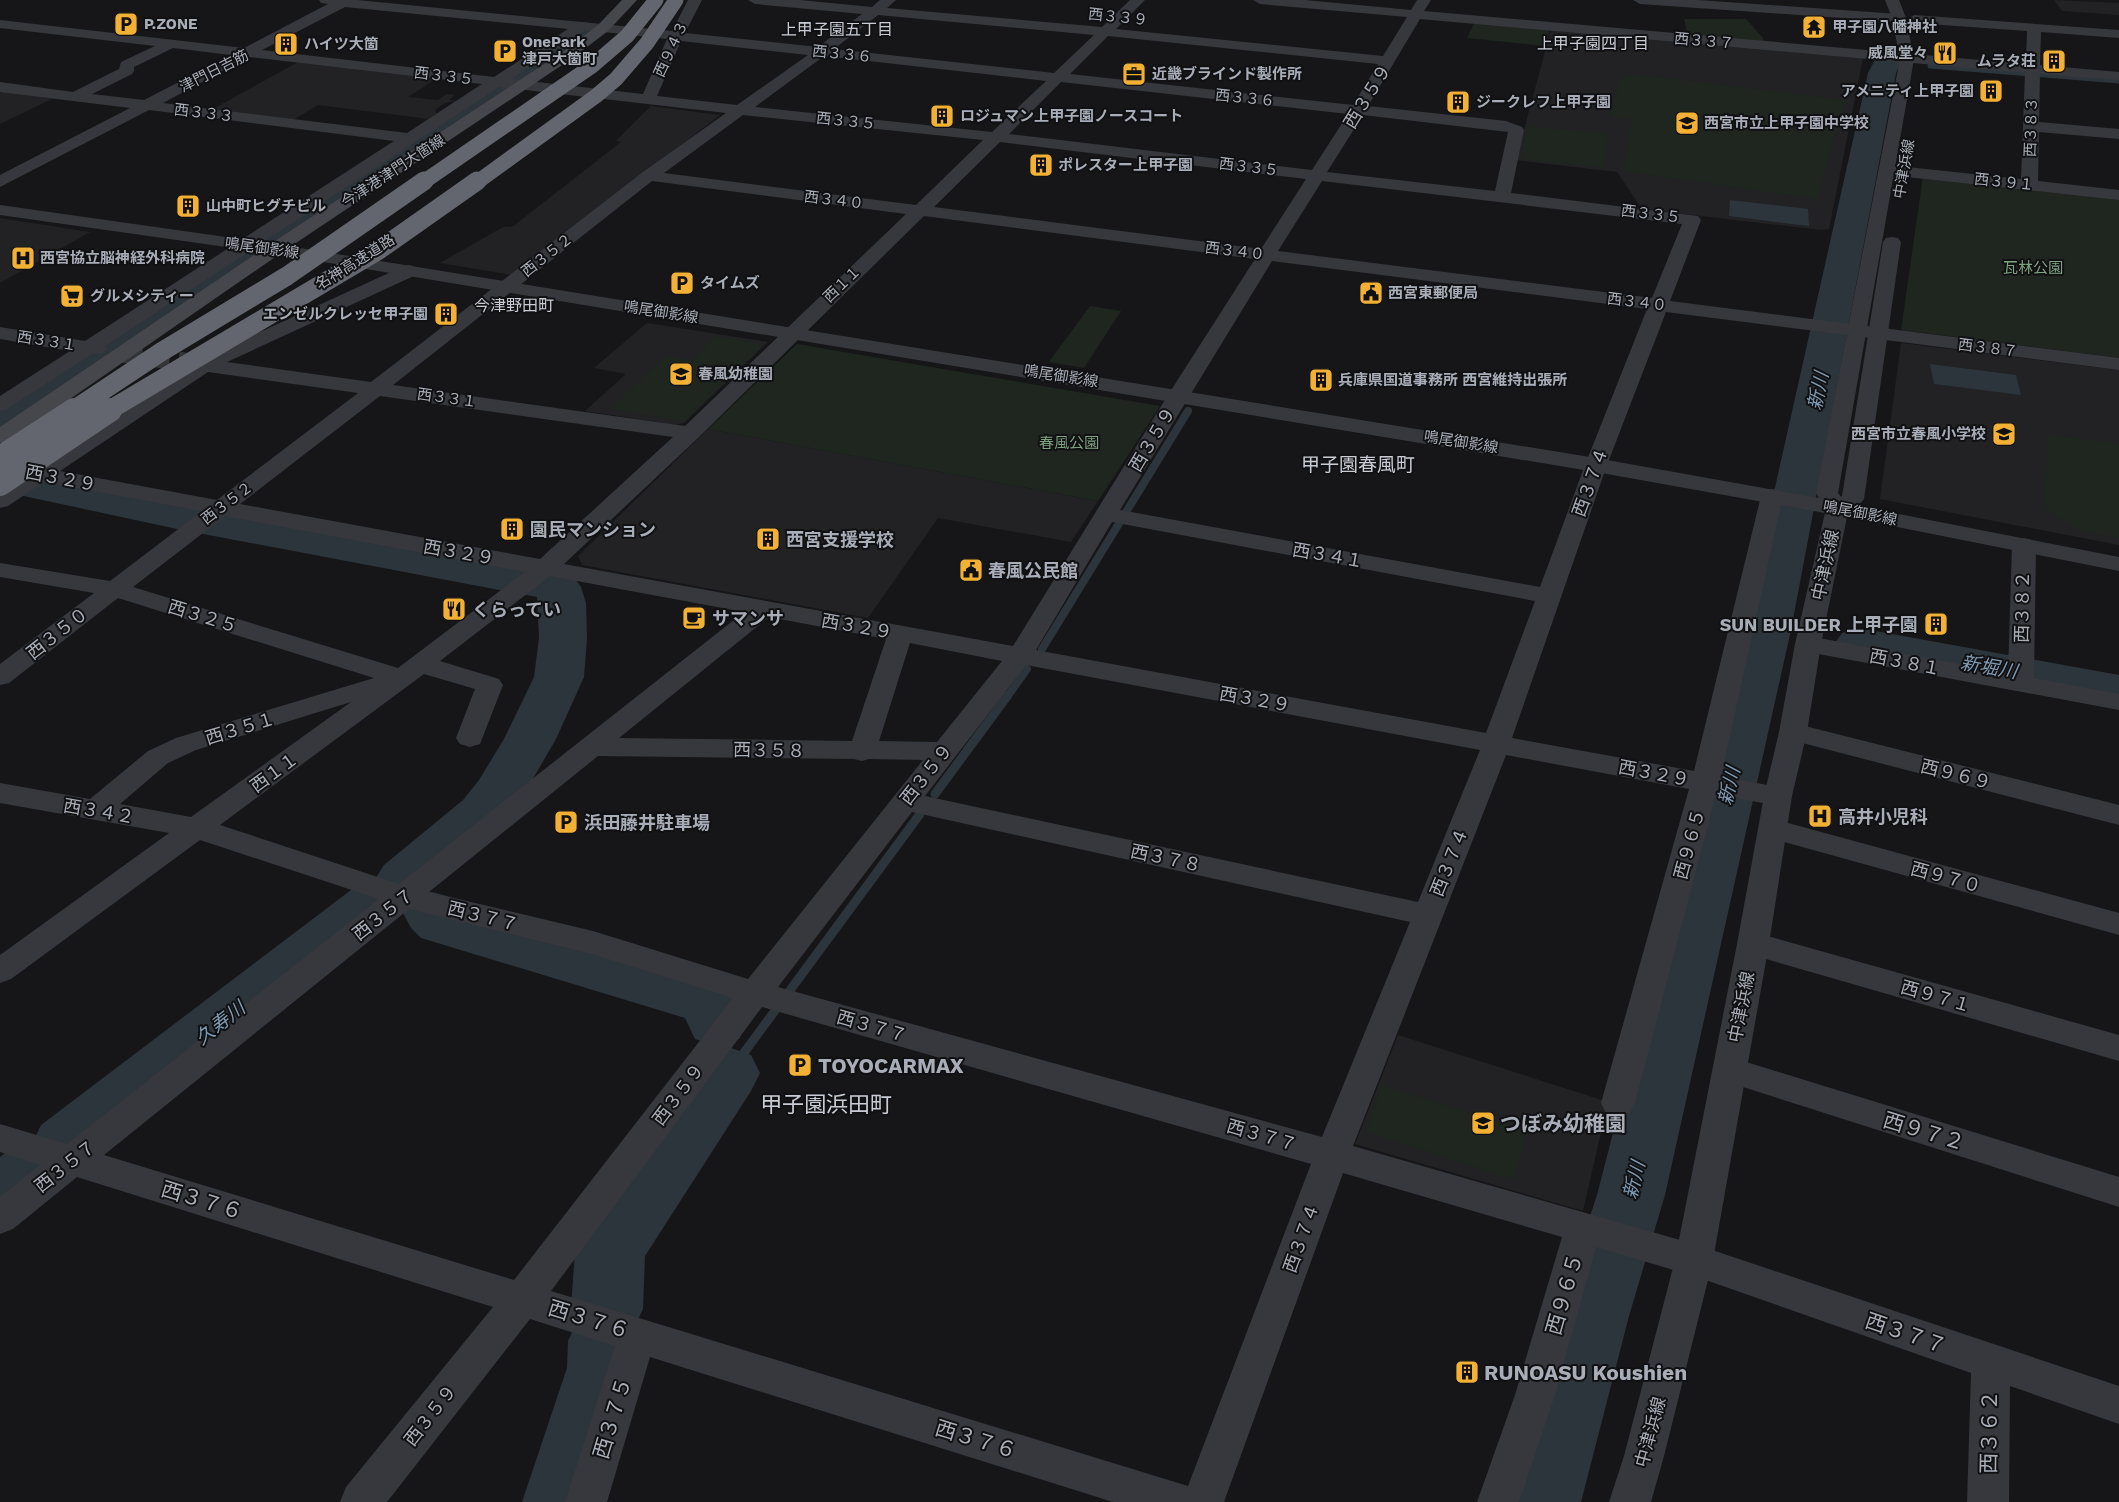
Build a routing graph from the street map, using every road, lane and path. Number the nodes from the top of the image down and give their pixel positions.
1 (326, 0) edge
2 (630, 0) edge
3 (656, 0) edge
4 (676, 0) edge
5 (695, 0) edge
6 (755, 0) edge
7 (1138, 0) edge
8 (1260, 0) edge
9 (1640, 0) edge
10 (1892, 0) edge
11 (1905, 0) edge
12 (345, 1) edge
13 (1665, 1) edge
14 (481, 4) dead end
15 (882, 5) edge
16 (1420, 7) edge
17 (436, 12) junction
18 (1906, 18) junction
19 (0, 24) edge
20 (582, 26) junction
21 (603, 28) junction
22 (2034, 28) junction
23 (1106, 32) junction
24 (2119, 34) edge
25 (676, 36) junction
26 (1670, 38) junction
27 (171, 44) junction
28 (822, 51) junction
29 (249, 53) junction
30 (1389, 61) junction
31 (1917, 65) junction
32 (2033, 69) junction
33 (2119, 76) edge
34 (1056, 78) junction
35 (508, 83) junction
36 (0, 88) edge
37 (76, 96) junction
38 (648, 99) junction
39 (147, 106) junction
40 (740, 110) junction
41 (1358, 110) junction
42 (1915, 112) dead end
43 (2030, 126) junction
44 (2119, 134) edge
45 (996, 137) junction
46 (407, 138) junction
47 (1896, 170) junction
48 (649, 176) junction
49 (1317, 176) junction
50 (0, 182) edge
51 (2029, 185) junction
52 (2119, 195) edge
53 (1502, 197) junction
54 (0, 210) edge
55 (918, 212) junction
56 (1692, 220) joint
57 (242, 245) junction
58 (275, 249) junction
59 (1266, 255) junction
60 (409, 271) junction
61 (506, 287) junction
62 (1658, 305) junction
63 (1850, 330) junction
64 (0, 333) edge
65 (792, 333) junction
66 (1876, 334) junction
67 (104, 350) junction
68 (2119, 364) edge
69 (204, 365) junction
70 (376, 388) junction
71 (1178, 395) junction
72 (0, 404) edge
73 (690, 433) junction
74 (0, 437) edge
75 (0, 458) edge
76 (1596, 465) junction
77 (0, 466) edge
78 (39, 474) junction
79 (0, 484) edge
80 (1776, 497) junction
81 (0, 501) edge
82 (1822, 506) junction
83 (219, 508) junction
84 (1106, 514) junction
85 (2024, 545) junction
86 (2119, 564) edge
87 (545, 568) junction
88 (0, 570) edge
89 (114, 589) junction
90 (1549, 596) junction
91 (764, 610) junction
92 (900, 634) junction
93 (1808, 644) junction
94 (1020, 655) junction
95 (412, 671) junction
96 (0, 677) edge
97 (2021, 677) junction
98 (2119, 702) edge
99 (1793, 732) junction
100 (470, 738) dead end
101 (1496, 744) junction
102 (593, 747) junction
103 (944, 751) junction
104 (862, 752) junction
105 (1710, 784) junction
106 (0, 794) edge
107 (1778, 796) junction
108 (905, 801) junction
109 (95, 810) junction
110 (2119, 815) edge
111 (197, 828) junction
112 (1773, 830) junction
113 (405, 897) junction
114 (1428, 915) junction
115 (2119, 924) edge
116 (1753, 944) junction
117 (0, 971) edge
118 (755, 993) junction
119 (2119, 1048) edge
120 (1730, 1070) junction
121 (1618, 1103) dead end
122 (0, 1138) edge
123 (1332, 1154) junction
124 (73, 1160) junction
125 (2119, 1192) edge
126 (0, 1218) edge
127 (1595, 1231) junction
128 (1694, 1260) junction
129 (523, 1298) junction
130 (638, 1334) junction
131 (1991, 1361) junction
132 (2119, 1405) edge
133 (362, 1502) edge
134 (586, 1502) edge
135 (1178, 1502) edge
136 (1203, 1502) edge
137 (1498, 1502) edge
138 (1630, 1502) edge
139 (1988, 1502) edge

1 - 12 street, 西３３６
2 - 21 main road, 今津港津門大箇線
3 - 75 highway, 名神高速道路, bridge
4 - 79 highway, 名神高速道路, bridge
5 - 25 street, 西９４３
6 - 15 street, 西３３９
7 - 23 street, 西１１
8 - 16 street, 西３３７
9 - 13 street
10 - 18 street, 中津浜線
11 - 18 street, 中津浜線
12 - 17 street, 西３３６
12 - 29 street, 津門日吉筋
13 - 18 street
13 - 26 street
14 - 17 street
15 - 23 street, 西３３９
15 - 28 street, 西３５２
16 - 26 street, 西３３７
16 - 30 street, 西３５９
17 - 20 street, 西３３６
18 - 22 street
18 - 31 street, 中津浜線
18 - 31 street, 中津浜線
19 - 27 street, 西３３５
20 - 21 street, 西３３６
20 - 35 street
21 - 25 street, 西３３６
21 - 35 main road, 今津港津門大箇線
22 - 24 street
22 - 32 street, 西３８３
23 - 30 street, 西３３９
23 - 34 street, 西１１
25 - 28 street, 西３３６
25 - 38 street, 西９４３
26 - 31 street, 西３３７
27 - 29 street, 西３３５
27 - 37 street
28 - 34 street, 西３３６
28 - 40 street, 西３５２
29 - 35 street, 西３３５
29 - 39 street, 津門日吉筋
30 - 41 street, 西３５９
31 - 32 street, 西３３７
31 - 47 street, 中津浜線
32 - 33 street, 西３３７
32 - 43 street, 西３８３
34 - 41 street, 西３３６
34 - 45 street, 西１１
35 - 38 street, 西３３５
35 - 46 street
35 - 58 main road, 今津港津門大箇線
36 - 37 street, 西３３３
37 - 39 street, 西３３３
38 - 40 street, 西３３５
39 - 46 street, 西３３３
39 - 50 street, 津門日吉筋
40 - 45 street, 西３３５
40 - 48 street, 西３５２
41 - 49 street, 西３５９
41 - 53 street, 西３３６
42 - 47 street, 中津浜線
43 - 44 street
43 - 51 street, 西３８３
45 - 49 street, 西３３５
45 - 55 street, 西１１
46 - 57 street
47 - 51 street, 西３９１
47 - 63 street, 中津浜線
47 - 66 street, 中津浜線
48 - 55 street, 西３４０
48 - 61 street, 西３５２
49 - 53 street, 西３３５
49 - 59 street, 西３５９
51 - 52 street, 西３９１
53 - 56 street, 西３３５
54 - 57 street, 鳴尾御影線
55 - 59 street, 西３４０
55 - 65 street, 西１１
56 - 62 street, 西３７４
57 - 58 street, 鳴尾御影線
57 - 67 street
58 - 60 street, 鳴尾御影線
58 - 67 main road, 今津港津門大箇線
59 - 62 street, 西３４０
59 - 71 street, 西３５９
60 - 61 street, 鳴尾御影線
60 - 69 street
61 - 65 street, 鳴尾御影線
61 - 70 street, 西３５２
62 - 63 street, 西３４０
62 - 76 street, 西３７４
63 - 66 street, 西３８７
63 - 82 street, 中津浜線
64 - 67 street, 西３３１
65 - 71 street, 鳴尾御影線
65 - 73 street, 西１１
66 - 68 street, 西３８７
66 - 82 street, 中津浜線
67 - 72 street
67 - 74 main road, 今津港津門大箇線
69 - 70 street, 西３３１
69 - 78 street
70 - 73 street, 西３３１
70 - 83 street, 西３５２
71 - 76 street, 鳴尾御影線
71 - 84 street, 西３５９
73 - 87 street, 西１１
76 - 80 street, 鳴尾御影線
76 - 90 street, 西３７４
77 - 78 street, 西３２９
78 - 81 street
78 - 83 street, 西３２９
80 - 82 street, 鳴尾御影線
80 - 105 street, 西９６５
82 - 85 street, 鳴尾御影線
82 - 93 street, 中津浜線
83 - 87 street, 西３２９
83 - 89 street, 西３５２
84 - 90 street, 西３４１
84 - 94 street, 西３５９
85 - 86 street, 鳴尾御影線
85 - 97 street, 西３８２
87 - 91 street, 西３２９
87 - 95 street, 西１１
88 - 89 street, 西３２５
89 - 95 street, 西３２５
89 - 96 street, 西３５０
90 - 101 street, 西３７４
91 - 92 street, 西３２９
91 - 102 street, 西３５７
92 - 94 street, 西３２９
92 - 104 street
93 - 97 street, 西３８１
93 - 99 street, 中津浜線
94 - 101 street, 西３２９
94 - 103 street, 西３５９
95 - 100 street, 西３２５
95 - 109 street, 西３５１
95 - 111 street, 西１１
97 - 98 street, 西３８１
99 - 107 street, 中津浜線
99 - 110 street, 西９６９
101 - 105 street, 西３２９
101 - 114 street, 西３７４
102 - 104 street, 西３５８
102 - 113 street, 西３５７
103 - 104 street, 西３５８
103 - 108 street, 西３５９
105 - 107 street, 西３２９
105 - 121 street, 西９６５
106 - 109 street, 西３４２
107 - 112 street, 中津浜線
108 - 114 street, 西３７８
108 - 118 street, 西３５９
109 - 111 street, 西３４２
111 - 113 street, 西３７７
111 - 117 street, 西１１
112 - 115 street, 西９７０
112 - 116 street, 中津浜線
113 - 118 street, 西３７７
113 - 124 street, 西３５７
114 - 123 street, 西３７４
116 - 119 street, 西９７１
116 - 120 street, 中津浜線
118 - 123 street, 西３７７
118 - 129 street, 西３５９
120 - 125 street, 西９７２
120 - 128 street, 中津浜線
122 - 124 street, 西３７６
123 - 127 street, 西３７７
123 - 136 street, 西３７４
124 - 126 street, 西３５７
124 - 129 street, 西３７６
127 - 128 street, 西３７７
127 - 137 street, 西９６５
128 - 131 street, 西３７７
128 - 138 street, 中津浜線
129 - 130 street, 西３７６
129 - 133 street, 西３５９
130 - 134 street, 西３７５
130 - 135 street, 西３７６
131 - 132 street, 西３７７
131 - 139 street, 西３６２

